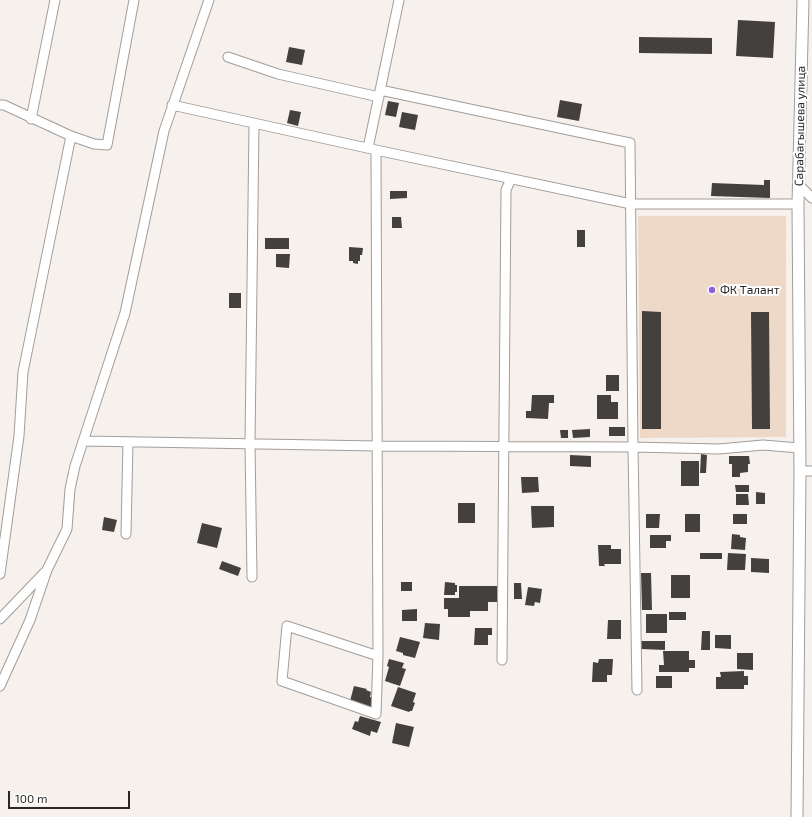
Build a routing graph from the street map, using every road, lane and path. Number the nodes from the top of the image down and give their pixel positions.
1 (55, 0) edge
2 (134, 0) edge
3 (209, 0) edge
4 (398, 0) edge
5 (803, 0) edge
6 (228, 57) dead end
7 (379, 93) junction
8 (0, 105) edge
9 (172, 105) junction
10 (30, 119) junction
11 (254, 124) junction
12 (71, 136) junction
13 (372, 149) junction
14 (511, 179) junction
15 (798, 185) junction
16 (812, 198) edge
17 (631, 204) junction
18 (798, 204) junction
19 (84, 441) junction
20 (128, 442) junction
21 (250, 443) junction
22 (378, 446) junction
23 (633, 446) junction
24 (504, 447) junction
25 (799, 448) junction
26 (800, 471) junction
27 (812, 471) edge
28 (126, 534) dead end
29 (47, 570) junction
30 (0, 574) edge
31 (252, 577) dead end
32 (0, 619) edge
33 (378, 656) junction
34 (502, 660) dead end
35 (0, 686) edge
36 (637, 690) dead end
37 (797, 817) edge

1 - 10 street
2 - 12 street
3 - 9 street
4 - 7 street
5 - 15 main road, Сарабагышева улица
6 - 7 street
7 - 13 street
7 - 17 street
8 - 10 street
9 - 11 street
9 - 19 street
10 - 12 street
11 - 13 street
11 - 21 street
12 - 30 street
13 - 14 street
13 - 22 street
14 - 17 street
14 - 24 street
15 - 16 street
15 - 18 main road, Сарабагышева улица
17 - 18 street
17 - 23 street
18 - 25 main road, Сарабагышева улица
19 - 20 street
19 - 29 street
20 - 21 street
20 - 28 street
21 - 22 street
21 - 31 street
22 - 24 street
22 - 33 street
23 - 24 street
23 - 25 street
23 - 36 street
24 - 34 street
25 - 26 main road, Сарабагышева улица
26 - 27 street
26 - 37 main road, Сарабагышева улица
29 - 32 street
29 - 35 street
33 - 33 street

